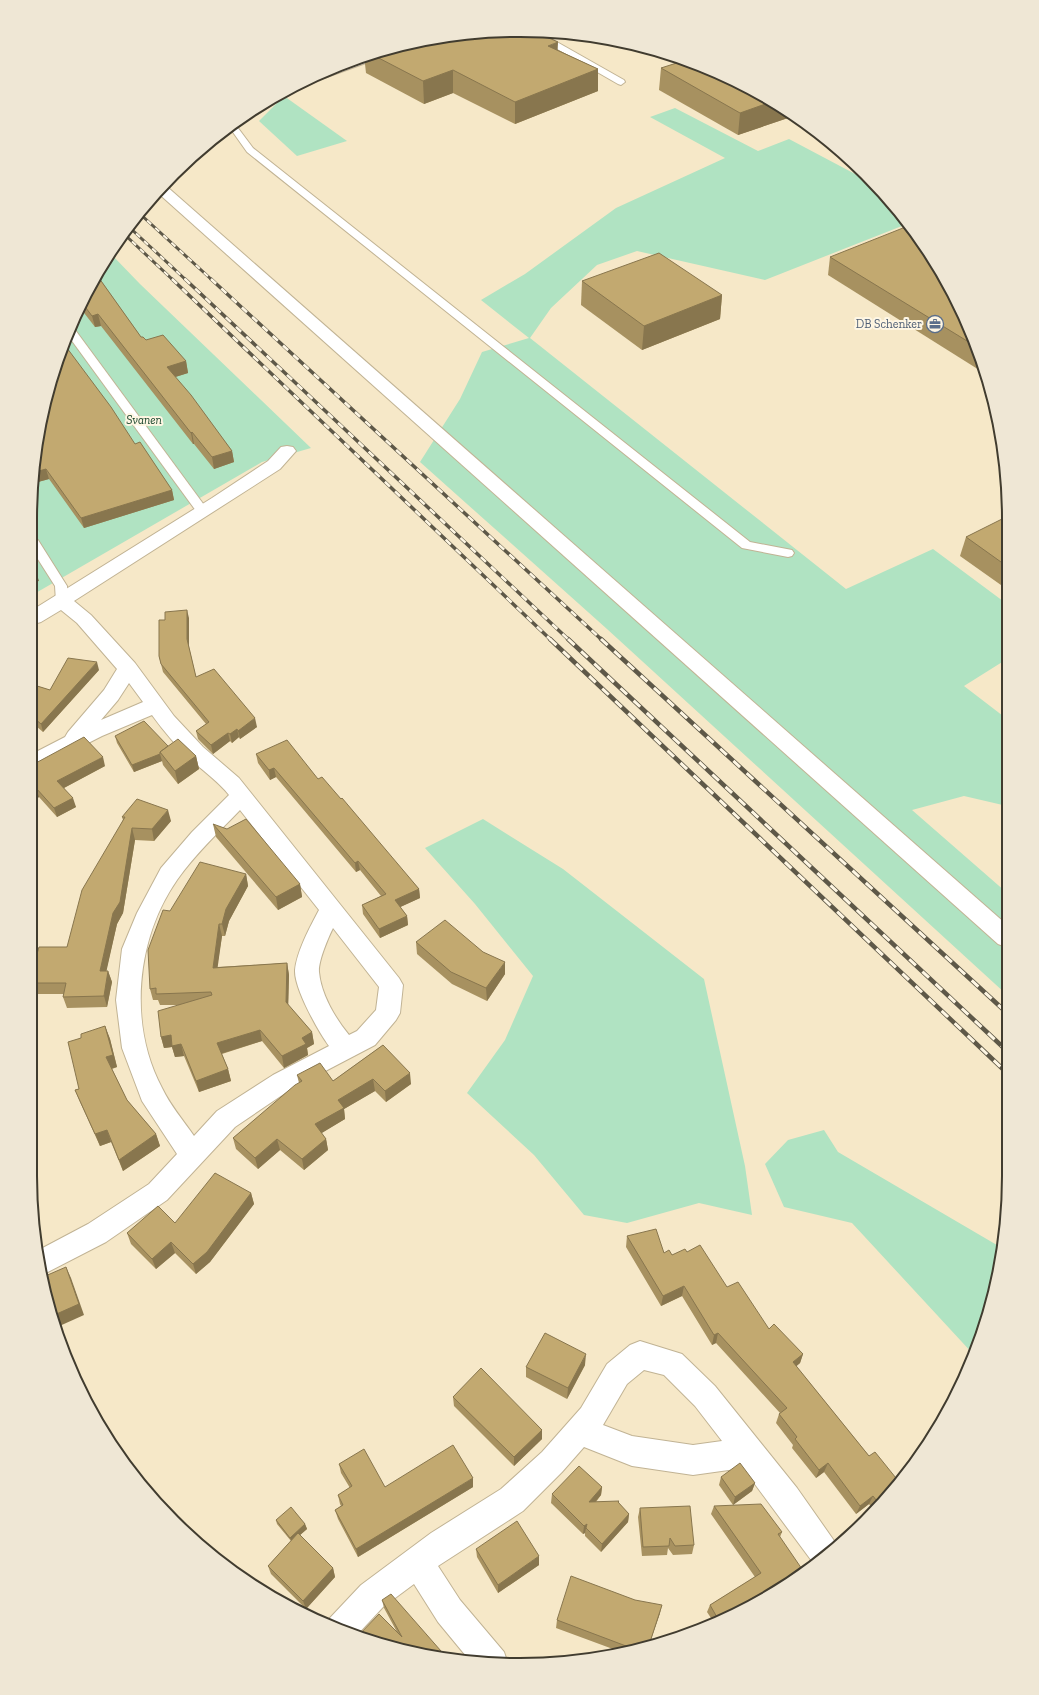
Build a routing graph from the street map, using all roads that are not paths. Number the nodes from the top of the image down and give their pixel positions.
1 (543, 38) edge
2 (621, 82) dead end
3 (236, 130) edge
4 (165, 192) edge
5 (74, 336) edge
6 (287, 451) dead end
7 (203, 512) junction
8 (37, 548) edge
9 (788, 552) dead end
10 (62, 601) junction
11 (37, 616) edge
12 (128, 668) junction
13 (155, 705) junction
14 (67, 746) junction
15 (37, 761) edge
16 (241, 796) junction
17 (331, 908) junction
18 (1002, 934) edge
19 (345, 1049) junction
20 (191, 1154) junction
21 (45, 1261) edge
22 (580, 1431) junction
23 (750, 1452) junction
24 (823, 1550) edge
25 (418, 1562) junction
26 (345, 1625) edge
27 (488, 1657) edge

1 - 2 lane
3 - 9 lane
4 - 18 street
5 - 7 lane
6 - 7 street
7 - 10 street
8 - 10 lane
10 - 11 street
10 - 12 street
12 - 13 street
12 - 14 street
13 - 14 street
13 - 16 street
14 - 15 street
16 - 17 street
16 - 20 street
17 - 19 street
17 - 19 street
19 - 20 street
20 - 21 street
22 - 23 street
22 - 23 street
22 - 25 street
23 - 24 street
25 - 26 street
25 - 27 street

